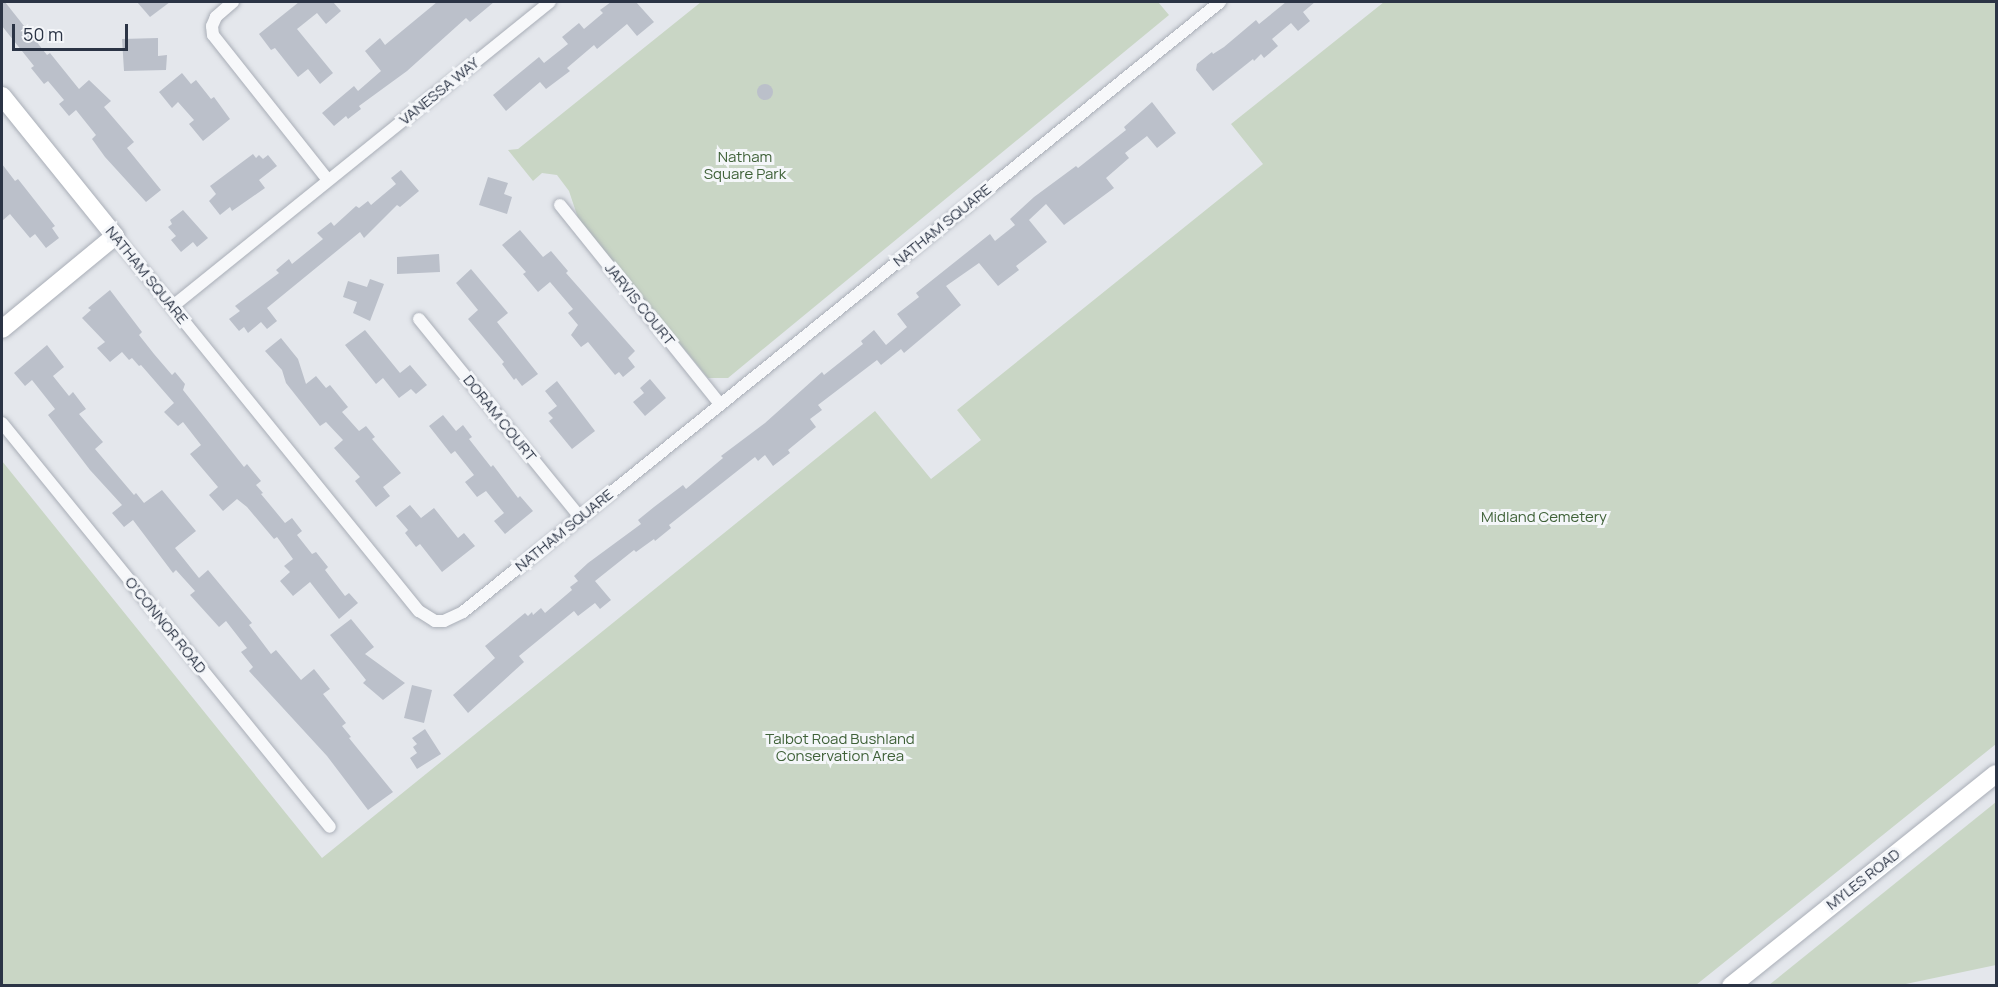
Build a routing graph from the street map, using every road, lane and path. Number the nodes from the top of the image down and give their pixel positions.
1 (233, 2) edge
2 (550, 2) edge
3 (1220, 2) edge
4 (2, 96) edge
5 (328, 180) junction
6 (560, 205) dead end
7 (115, 237) junction
8 (172, 306) junction
9 (419, 319) dead end
10 (2, 329) edge
11 (720, 404) junction
12 (2, 423) edge
13 (580, 517) junction
14 (1996, 774) edge
15 (330, 827) dead end
16 (1731, 986) edge

1 - 5 street
2 - 5 street, VANESSA WAY
3 - 11 street, NATHAM SQUARE
4 - 7 street, NATHAM SQUARE
5 - 8 street, VANESSA WAY
6 - 11 street, JARVIS COURT
7 - 8 street, NATHAM SQUARE
7 - 10 street
8 - 13 street, NATHAM SQUARE
9 - 13 street, DORAM COURT
11 - 13 street, NATHAM SQUARE
12 - 15 street, O'CONNOR ROAD
14 - 16 street, MYLES ROAD

